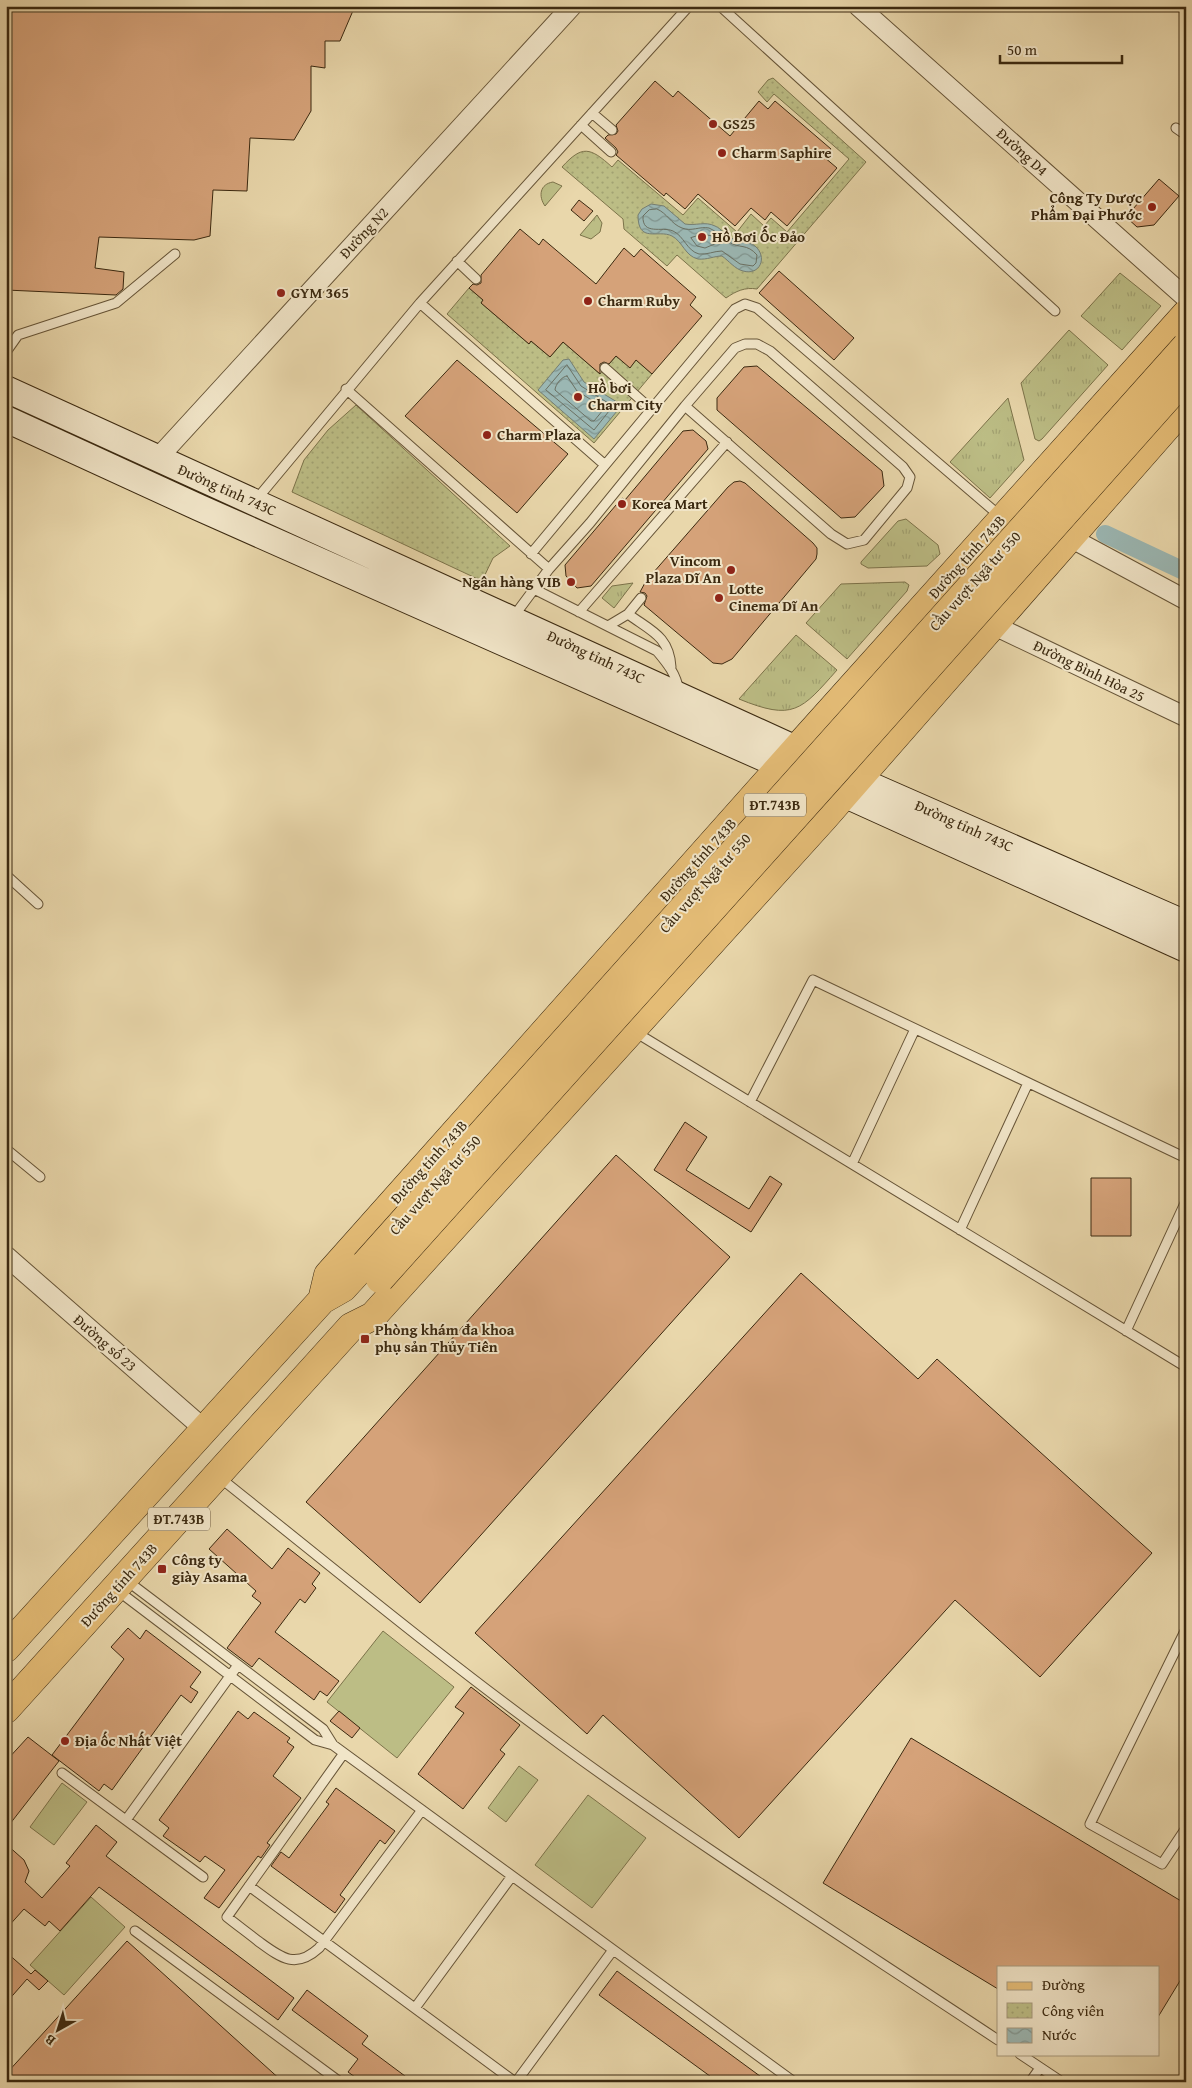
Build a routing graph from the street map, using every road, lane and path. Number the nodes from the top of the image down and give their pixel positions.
1 (689, 6) edge
2 (720, 6) edge
3 (858, 6) edge
4 (1180, 6) edge
5 (562, 10) edge
6 (1186, 11) edge
7 (592, 113) junction
8 (581, 125) junction
9 (1176, 128) dead end
10 (612, 130) dead end
11 (1186, 135) edge
12 (611, 152) dead end
13 (174, 254) dead end
14 (457, 261) junction
15 (476, 280) dead end
16 (1186, 298) edge
17 (420, 303) junction
18 (1055, 311) dead end
19 (1186, 314) edge
20 (1186, 346) edge
21 (6, 352) edge
22 (605, 368) dead end
23 (1186, 377) edge
24 (6, 389) edge
25 (346, 389) junction
26 (1186, 405) edge
27 (685, 406) junction
28 (651, 409) junction
29 (6, 419) edge
30 (726, 442) junction
31 (156, 459) junction
32 (604, 465) junction
33 (146, 483) junction
34 (254, 502) junction
35 (1003, 518) junction
36 (1069, 537) junction
37 (531, 554) junction
38 (549, 570) junction
39 (534, 589) junction
40 (641, 598) dead end
41 (1186, 600) edge
42 (579, 612) junction
43 (628, 614) junction
44 (993, 625) junction
45 (608, 626) junction
46 (507, 630) junction
47 (671, 668) junction
48 (680, 695) junction
49 (1186, 718) edge
50 (789, 757) junction
51 (851, 787) junction
52 (6, 876) edge
53 (38, 904) dead end
54 (1186, 924) edge
55 (1186, 949) edge
56 (915, 1029) junction
57 (631, 1030) junction
58 (1028, 1082) junction
59 (750, 1102) junction
60 (6, 1149) edge
61 (1186, 1158) edge
62 (852, 1164) junction
63 (40, 1177) dead end
64 (1186, 1201) edge
65 (960, 1230) junction
66 (6, 1256) edge
67 (373, 1271) junction
68 (322, 1300) junction
69 (351, 1327) junction
70 (1126, 1331) junction
71 (1186, 1367) edge
72 (204, 1429) junction
73 (218, 1476) junction
74 (120, 1584) junction
75 (1186, 1629) edge
76 (6, 1648) edge
77 (238, 1665) junction
78 (230, 1676) junction
79 (6, 1709) edge
80 (333, 1744) junction
81 (344, 1753) junction
82 (62, 1773) dead end
83 (422, 1810) junction
84 (126, 1820) junction
85 (1186, 1828) edge
86 (512, 1876) junction
87 (203, 1877) dead end
88 (249, 1886) junction
89 (135, 1931) dead end
90 (324, 1941) junction
91 (613, 1950) junction
92 (415, 2008) junction
93 (997, 2039) edge
94 (1023, 2056) edge
95 (1040, 2068) junction
96 (340, 2082) edge
97 (516, 2082) edge
98 (794, 2082) edge
99 (1030, 2082) edge
100 (1062, 2082) edge

1 - 7 lane
2 - 18 lane
3 - 16 street, Đường D4
4 - 6 lane
5 - 31 street, Đường N2
7 - 8 lane
7 - 10 lane
8 - 12 lane
8 - 14 lane
9 - 11 lane
13 - 21 lane
14 - 15 lane
14 - 17 lane
17 - 25 lane
17 - 32 lane
19 - 35 main road, Đường tỉnh 743B / ĐT.743B
20 - 67 main road, Cầu vượt Ngã tư 550 / ĐT.743B, bridge
22 - 28 lane
23 - 67 main road, Cầu vượt Ngã tư 550 / ĐT.743B, bridge
24 - 31 main road, Đường tỉnh 743C
25 - 34 lane
25 - 37 lane
26 - 36 main road, Đường tỉnh 743B / ĐT.743B
27 - 30 lane
27 - 30 lane
27 - 38 lane
28 - 32 lane
28 - 35 lane
29 - 33 main road, Đường tỉnh 743C
30 - 42 lane
31 - 33 main road
31 - 34 main road, Đường tỉnh 743C
32 - 37 lane
33 - 46 main road, Đường tỉnh 743C
34 - 46 main road, Đường tỉnh 743C
35 - 50 main road, Đường tỉnh 743B / ĐT.743B
36 - 41 street
36 - 44 main road, Đường tỉnh 743B / ĐT.743B
37 - 38 lane
38 - 39 lane
39 - 42 lane
39 - 46 lane
40 - 43 lane
42 - 45 lane
43 - 45 lane
43 - 47 lane
44 - 49 street, Đường Bình Hòa 25
44 - 51 main road, Đường tỉnh 743B / ĐT.743B
45 - 47 lane
46 - 48 main road, Đường tỉnh 743C
46 - 50 main road, Đường tỉnh 743C
47 - 48 lane
48 - 50 main road, Đường tỉnh 743C
50 - 51 main road, Đường tỉnh 743C
50 - 68 main road, Đường tỉnh 743B / ĐT.743B
51 - 54 main road, Đường tỉnh 743C
51 - 55 main road, Đường tỉnh 743C
51 - 57 main road, Đường tỉnh 743B / ĐT.743B
52 - 53 lane
56 - 58 lane
56 - 59 lane
56 - 62 lane
57 - 59 lane
57 - 69 main road, Đường tỉnh 743B / ĐT.743B
58 - 61 lane
58 - 65 lane
59 - 62 lane
60 - 63 lane
62 - 65 lane
64 - 70 lane
65 - 70 lane
66 - 72 street, Đường số 23
67 - 68 main road, Đường tỉnh 743B / ĐT.743B
67 - 69 main road, Đường tỉnh 743B / ĐT.743B
68 - 72 main road, Đường tỉnh 743B / ĐT.743B
69 - 73 main road, Đường tỉnh 743B / ĐT.743B
70 - 71 lane
72 - 76 main road, Đường tỉnh 743B / ĐT.743B
73 - 74 main road, Đường tỉnh 743B / ĐT.743B
73 - 93 lane
74 - 77 lane
74 - 78 lane
74 - 79 main road, Đường tỉnh 743B / ĐT.743B
75 - 85 lane
77 - 78 lane
77 - 80 lane
78 - 80 lane
78 - 84 lane
80 - 81 lane
81 - 83 lane
81 - 88 lane
82 - 84 lane
83 - 86 lane
83 - 90 lane
84 - 87 lane
86 - 91 lane
86 - 92 lane
88 - 90 lane
88 - 90 lane
89 - 96 lane
90 - 92 lane
91 - 97 lane
91 - 98 lane
92 - 97 lane
94 - 95 lane
95 - 99 lane
95 - 100 lane

